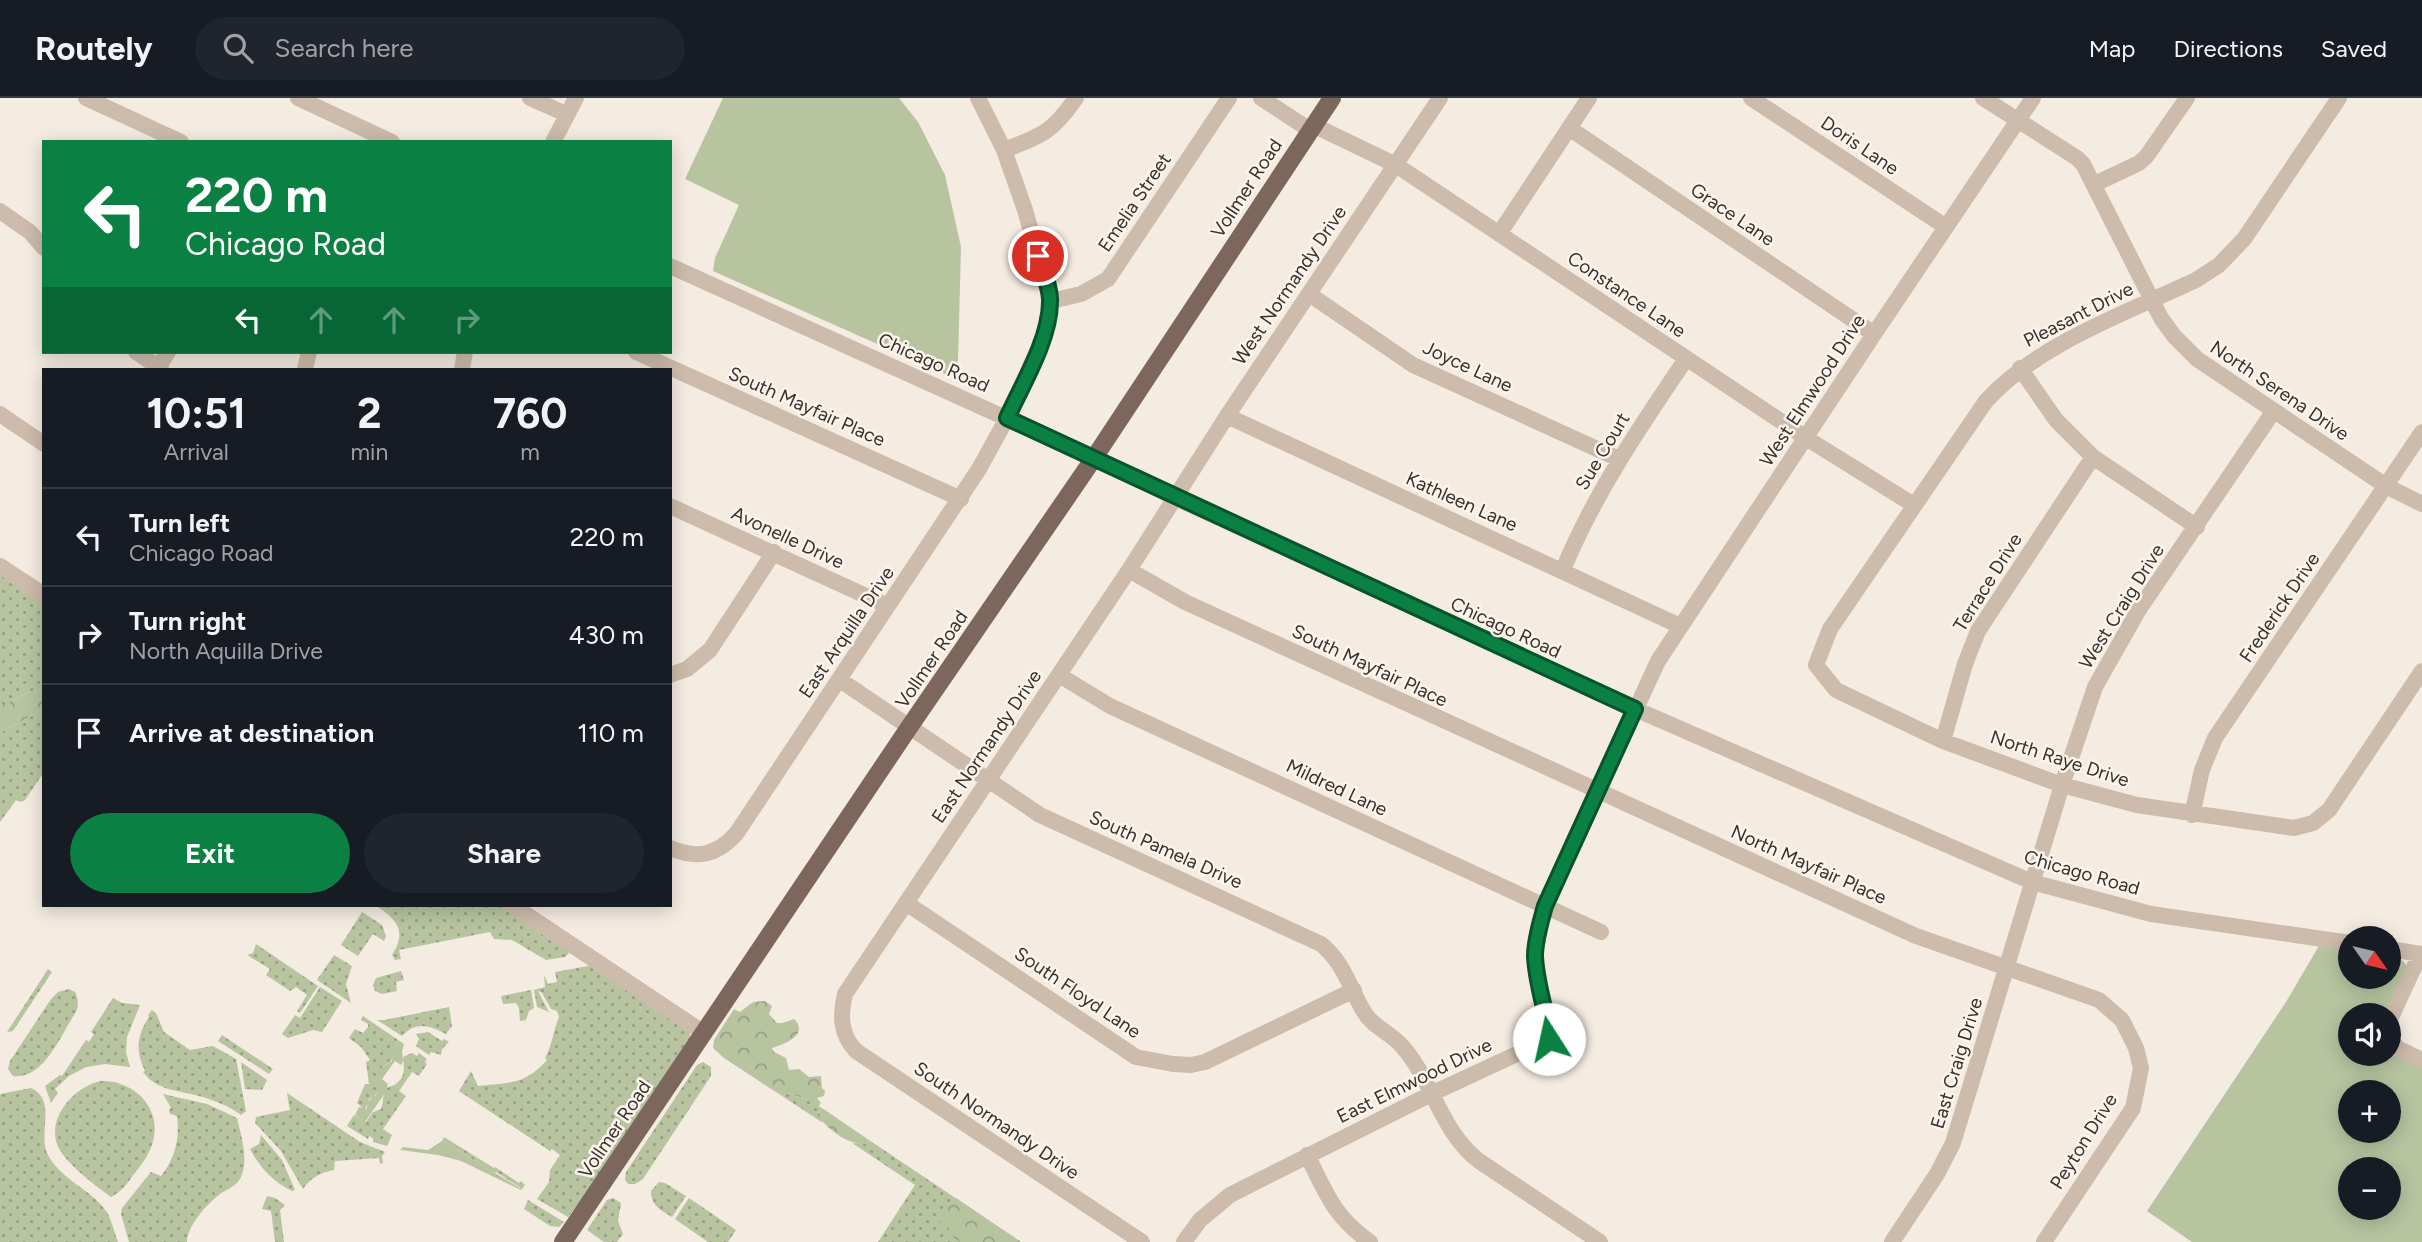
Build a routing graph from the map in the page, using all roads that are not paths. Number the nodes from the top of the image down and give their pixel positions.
1 (86, 98) edge
2 (298, 98) edge
3 (530, 98) edge
4 (576, 98) edge
5 (978, 98) edge
6 (1076, 98) edge
7 (1229, 98) edge
8 (1261, 98) edge
9 (1332, 98) edge
10 (1440, 98) edge
11 (1590, 98) edge
12 (1751, 98) edge
13 (1983, 98) edge
14 (2033, 98) edge
15 (2187, 98) edge
16 (2339, 98) edge
17 (566, 114) junction
18 (2017, 121) junction
19 (1311, 128) junction
20 (1569, 128) junction
21 (177, 140) edge
22 (386, 140) edge
23 (554, 140) edge
24 (1004, 150) junction
25 (1396, 165) junction
26 (2095, 184) junction
27 (0, 211) edge
28 (1946, 228) junction
29 (1499, 234) junction
30 (42, 246) edge
31 (672, 267) edge
32 (1309, 294) junction
33 (2152, 300) junction
34 (1051, 301) junction
35 (1874, 334) junction
36 (139, 354) edge
37 (640, 354) edge
38 (1686, 359) junction
39 (160, 368) edge
40 (671, 368) edge
41 (672, 368) edge
42 (2020, 368) junction
43 (2273, 412) junction
44 (0, 414) edge
45 (1227, 416) junction
46 (1007, 418) junction
47 (2422, 432) edge
48 (1806, 438) junction
49 (42, 443) edge
50 (2093, 457) junction
51 (1094, 458) junction
52 (1619, 459) junction
53 (2386, 486) junction
54 (1176, 498) junction
55 (961, 499) junction
56 (2422, 504) edge
57 (1914, 505) junction
58 (672, 507) edge
59 (2197, 527) junction
60 (774, 552) junction
61 (0, 566) edge
62 (1129, 570) junction
63 (1563, 570) junction
64 (42, 594) edge
65 (888, 606) junction
66 (1680, 626) junction
67 (1816, 666) joint
68 (2422, 671) edge
69 (672, 674) edge
70 (1059, 675) junction
71 (840, 680) junction
72 (1635, 709) junction
73 (910, 726) junction
74 (1943, 741) junction
75 (989, 779) junction
76 (2062, 785) junction
77 (1597, 791) junction
78 (2192, 815) junction
79 (672, 849) edge
80 (2032, 882) junction
81 (906, 903) junction
82 (1545, 906) junction
83 (515, 907) edge
84 (1601, 932) dead end
85 (2338, 941) edge
86 (2401, 951) edge
87 (2421, 954) edge
88 (2007, 968) junction
89 (1354, 990) junction
90 (2398, 1003) edge
91 (842, 1021) joint
92 (704, 1033) junction
93 (2401, 1050) edge
94 (2422, 1060) edge
95 (1433, 1093) junction
96 (1307, 1155) junction
97 (2048, 1240) edge
98 (563, 1242) edge
99 (1142, 1242) edge
100 (1184, 1242) edge
101 (1370, 1242) edge
102 (1600, 1242) edge
103 (1892, 1242) edge

1 - 21 street
2 - 22 street
3 - 17 street
4 - 17 street
5 - 24 street
6 - 24 street
7 - 34 street, Emelia Street
8 - 19 street, Constance Lane
9 - 19 main road, Vollmer Road
10 - 25 street, West Normandy Drive
11 - 20 street
12 - 28 street, Doris Lane
13 - 18 street, North Serena Drive
14 - 18 street, West Elmwood Drive
15 - 26 street
16 - 33 street, Pleasant Drive
17 - 23 street
18 - 26 street, North Serena Drive
18 - 28 street, West Elmwood Drive
19 - 25 street, Constance Lane
19 - 51 main road, Vollmer Road
20 - 29 street
20 - 35 street, Grace Lane
24 - 34 street
25 - 29 street, Constance Lane
25 - 32 street, West Normandy Drive
26 - 33 street, North Serena Drive
27 - 30 street
28 - 35 street, West Elmwood Drive
29 - 38 street, Constance Lane
31 - 46 street, Chicago Road
32 - 45 street, West Normandy Drive
32 - 52 street, Joyce Lane
33 - 42 street, Pleasant Drive
33 - 43 street, North Serena Drive
34 - 46 street, East Arquilla Drive
35 - 48 street, West Elmwood Drive
36 - 39 street
37 - 40 street, South Mayfair Place
38 - 48 street, Constance Lane
38 - 52 street, Sue Court
41 - 55 street, South Mayfair Place
42 - 50 street
42 - 57 street, Pleasant Drive
43 - 53 street, North Serena Drive
43 - 59 street, West Craig Drive
44 - 49 street
45 - 54 street, West Normandy Drive
45 - 63 street, Kathleen Lane
46 - 51 street, Chicago Road
46 - 55 street, East Arquilla Drive
47 - 53 street, Frederick Drive
48 - 57 street, Constance Lane
48 - 66 street, West Elmwood Drive
50 - 59 street
50 - 74 street, Terrace Drive
51 - 54 street, Chicago Road
51 - 73 main road, Vollmer Road
52 - 63 street, Sue Court
53 - 56 street, North Serena Drive
53 - 78 street, Frederick Drive
54 - 62 street, East Normandy Drive
54 - 72 street, Chicago Road
55 - 65 street, East Arquilla Drive
57 - 67 street, Pleasant Drive
58 - 60 street, Avonelle Drive
59 - 76 street, West Craig Drive
60 - 65 street, Avonelle Drive
60 - 69 street
61 - 64 street
62 - 70 street, East Normandy Drive
62 - 77 street, South Mayfair Place
63 - 66 street, Kathleen Lane
65 - 71 street, East Arquilla Drive
66 - 72 street, West Elmwood Drive
67 - 74 street, North Raye Drive
68 - 78 street, North Raye Drive
70 - 75 street, East Normandy Drive
70 - 82 street, Mildred Lane
71 - 73 street, South Pamela Drive
71 - 79 street, East Arquilla Drive
72 - 77 street, East Elmwood Drive
72 - 80 street, Chicago Road
73 - 75 street, South Pamela Drive
73 - 92 main road, Vollmer Road
74 - 76 street, North Raye Drive
75 - 81 street, East Normandy Drive
75 - 89 street, South Pamela Drive
76 - 78 street, North Raye Drive
76 - 80 street, West Craig Drive
77 - 82 street, East Elmwood Drive
77 - 88 street, North Mayfair Place
80 - 85 street, Chicago Road
80 - 88 street, East Craig Drive
81 - 89 street, South Floyd Lane
81 - 91 street, East Normandy Drive
82 - 84 street, Mildred Lane
82 - 95 street, East Elmwood Drive
83 - 92 street
86 - 87 street
87 - 90 street
88 - 97 street, Peyton Drive
88 - 103 street, East Craig Drive
89 - 95 street, South Pamela Drive
91 - 99 street, South Normandy Drive
92 - 98 main road, Vollmer Road
93 - 94 street
95 - 96 street, East Elmwood Drive
95 - 102 street, South Pamela Drive
96 - 100 street, East Elmwood Drive
96 - 101 street

